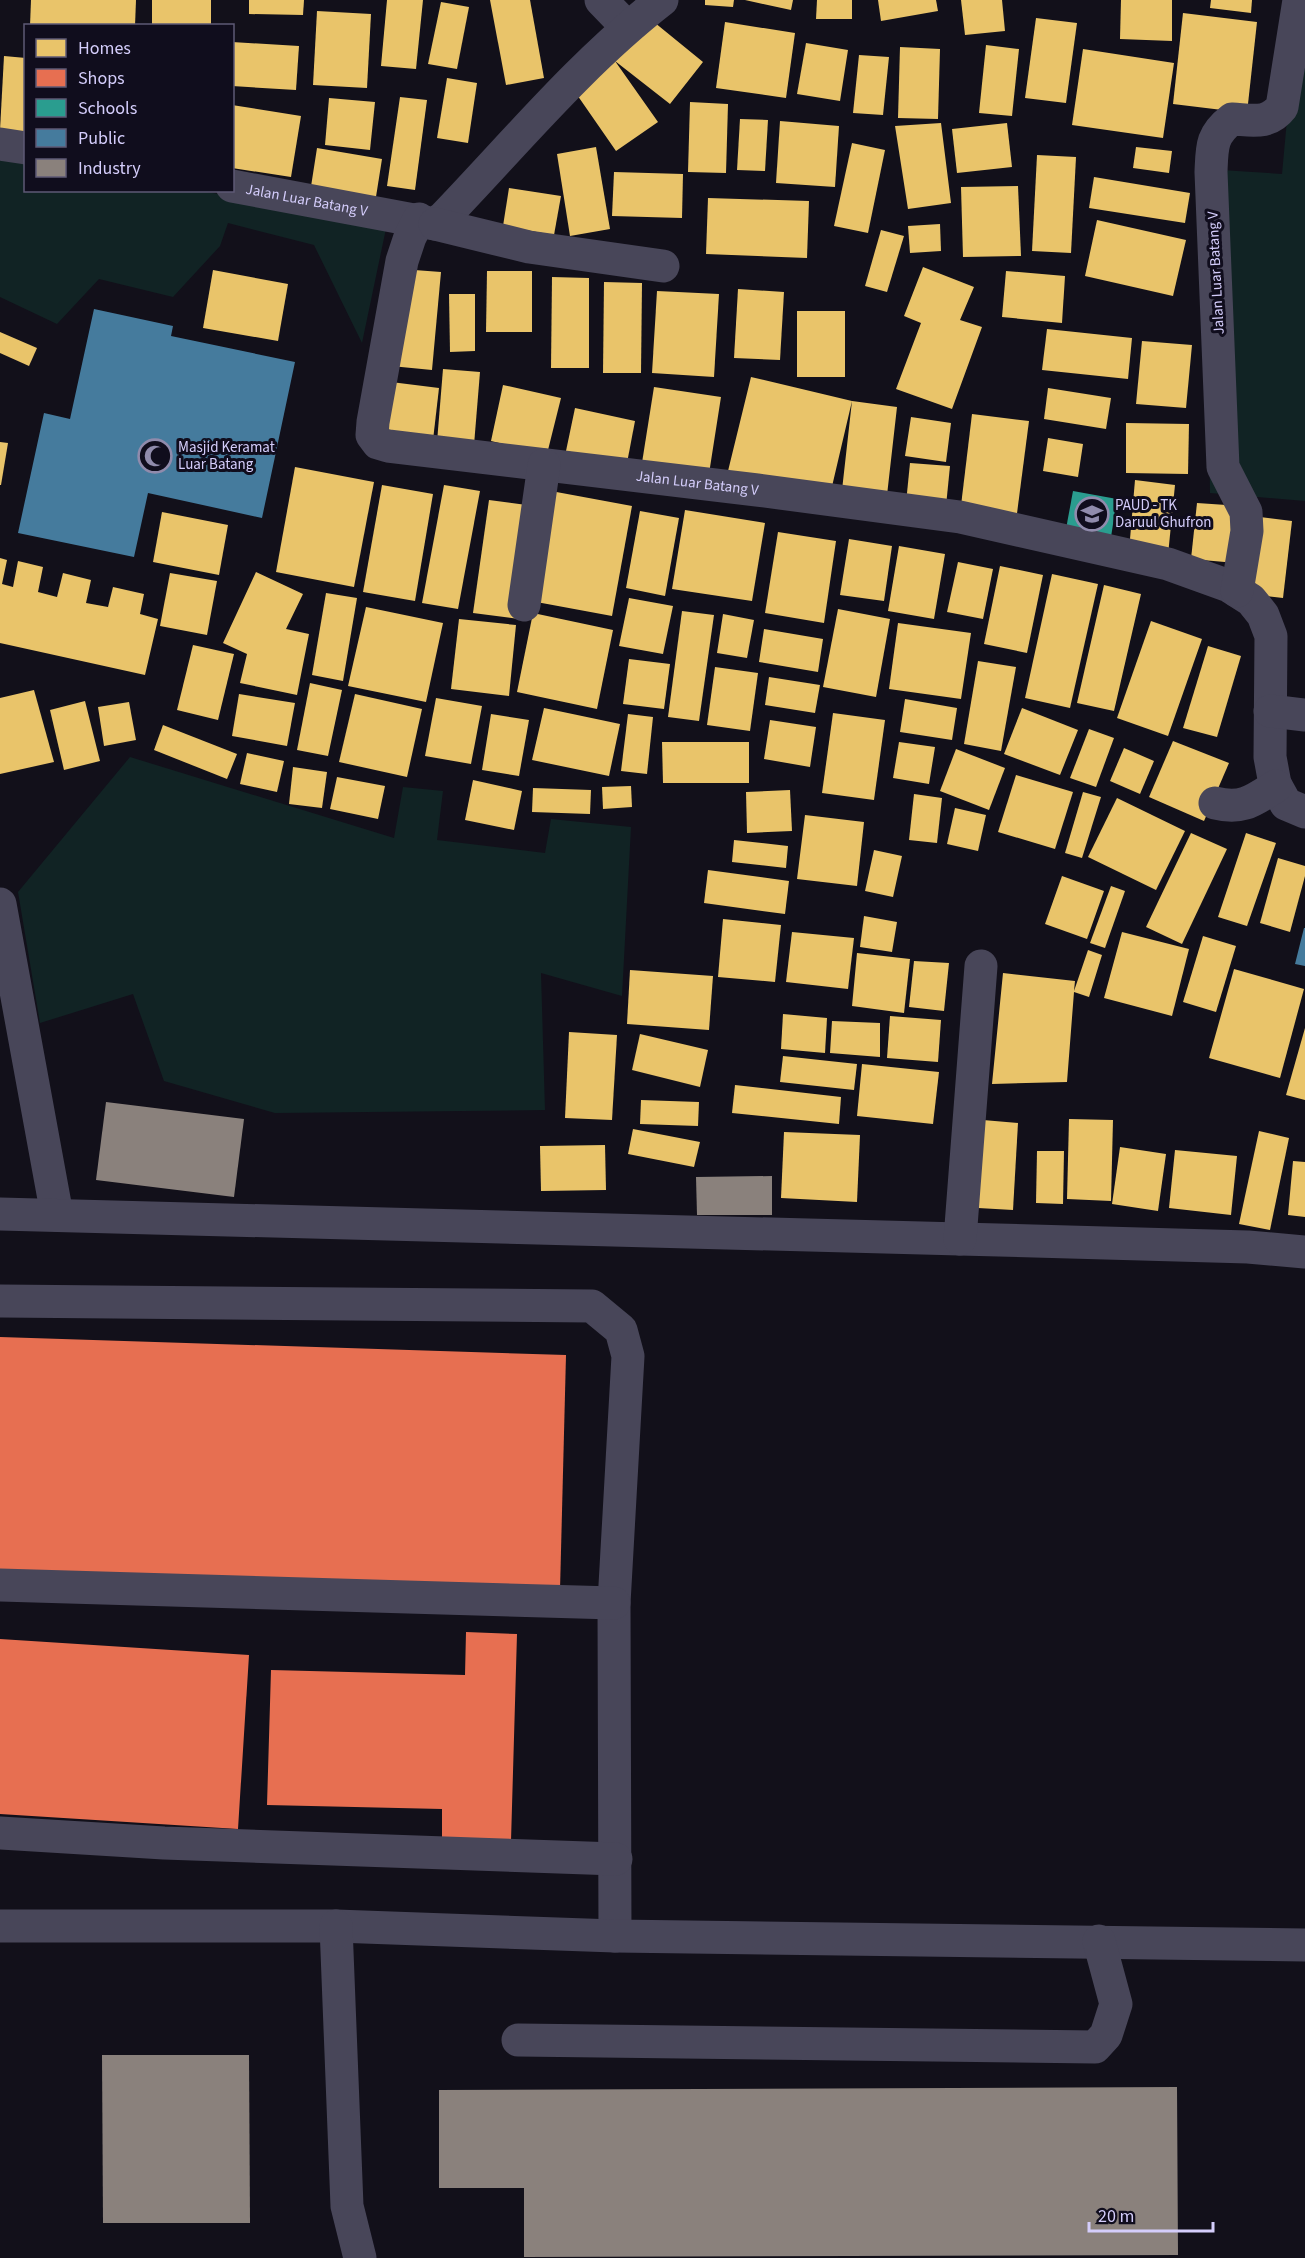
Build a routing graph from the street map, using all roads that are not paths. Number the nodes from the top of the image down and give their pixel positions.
1 (601, 0) edge
2 (662, 0) edge
3 (1299, 0) edge
4 (627, 27) junction
5 (0, 144) edge
6 (24, 148) edge
7 (234, 186) edge
8 (427, 222) junction
9 (663, 266) dead end
10 (544, 465) junction
11 (1237, 591) junction
12 (524, 605) dead end
13 (1270, 711) junction
14 (1305, 715) edge
15 (1276, 786) junction
16 (1215, 803) dead end
17 (1305, 812) edge
18 (0, 904) edge
19 (981, 966) dead end
20 (0, 1214) edge
21 (57, 1215) junction
22 (960, 1239) junction
23 (1305, 1252) edge
24 (0, 1301) edge
25 (0, 1585) edge
26 (614, 1603) junction
27 (0, 1833) edge
28 (616, 1858) junction
29 (0, 1926) edge
30 (336, 1926) junction
31 (615, 1936) junction
32 (1099, 1941) junction
33 (1305, 1945) edge
34 (518, 2040) dead end
35 (360, 2258) edge

1 - 4 street
2 - 4 street, Jalan Luar Batang V
3 - 11 street, Jalan Luar Batang V
4 - 8 street, Jalan Luar Batang V
5 - 6 street
7 - 8 street, Jalan Luar Batang V
8 - 9 street
8 - 10 street, Jalan Luar Batang V
10 - 11 street, Jalan Luar Batang V
10 - 12 street
11 - 13 street, Jalan Luar Batang V
13 - 14 street
13 - 15 street, Jalan Luar Batang V
15 - 16 street
15 - 17 street, Jalan Luar Batang V
18 - 21 street
19 - 22 street
20 - 21 street
21 - 22 street
22 - 23 street
24 - 26 street
25 - 26 street
26 - 28 street
27 - 28 street
28 - 31 street
29 - 30 street
30 - 31 street
30 - 35 street
31 - 32 street
32 - 33 street
32 - 34 street

